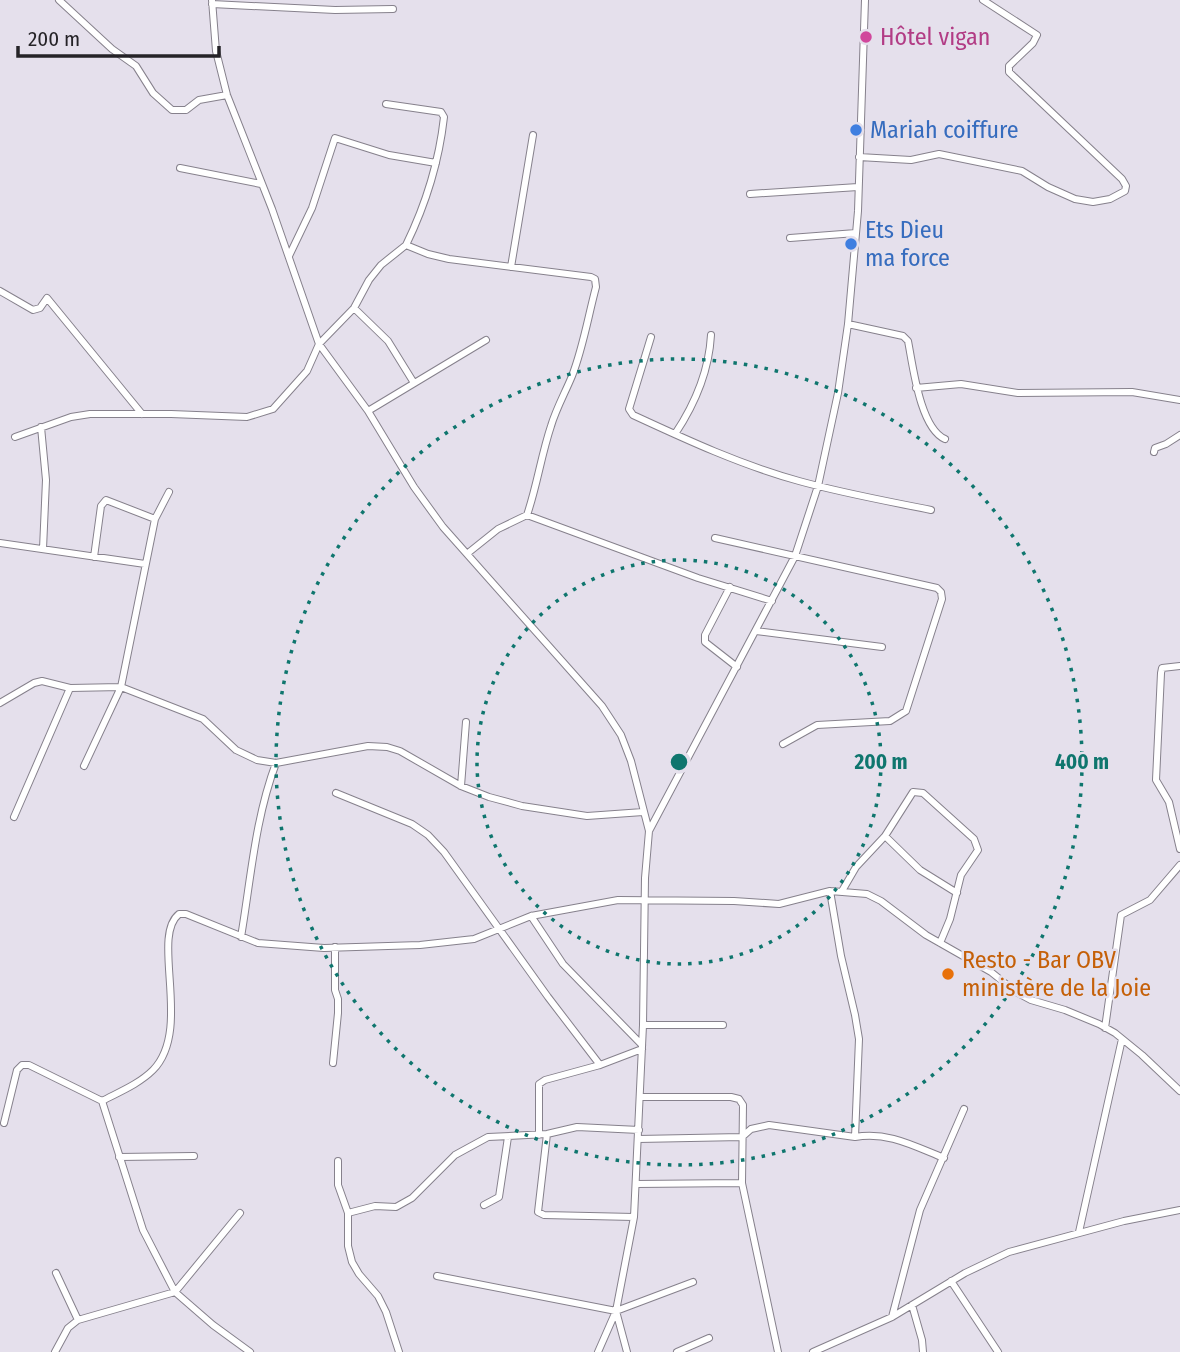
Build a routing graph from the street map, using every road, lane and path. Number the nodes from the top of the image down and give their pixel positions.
1 (59, 0) edge
2 (865, 0) edge
3 (983, 0) edge
4 (212, 2) edge
5 (393, 9) dead end
6 (227, 95) junction
7 (386, 104) dead end
8 (533, 135) dead end
9 (859, 157) junction
10 (436, 163) junction
11 (180, 168) dead end
12 (261, 184) junction
13 (858, 187) junction
14 (750, 194) dead end
15 (856, 233) junction
16 (790, 237) dead end
17 (406, 245) junction
18 (289, 256) junction
19 (511, 268) junction
20 (0, 291) edge
21 (354, 307) junction
22 (848, 324) junction
23 (710, 335) dead end
24 (651, 337) dead end
25 (486, 340) dead end
26 (319, 344) junction
27 (414, 383) junction
28 (916, 388) junction
29 (1180, 400) edge
30 (369, 411) junction
31 (142, 414) junction
32 (41, 427) junction
33 (675, 434) junction
34 (1180, 435) edge
35 (15, 437) dead end
36 (946, 439) dead end
37 (1154, 452) dead end
38 (818, 486) junction
39 (169, 492) dead end
40 (931, 510) dead end
41 (527, 515) junction
42 (155, 519) junction
43 (715, 538) dead end
44 (0, 543) edge
45 (43, 549) junction
46 (468, 554) junction
47 (796, 556) junction
48 (94, 557) junction
49 (145, 565) junction
50 (730, 587) junction
51 (772, 601) junction
52 (756, 631) junction
53 (882, 647) dead end
54 (1180, 666) edge
55 (737, 667) junction
56 (121, 687) junction
57 (70, 688) junction
58 (0, 703) edge
59 (466, 722) dead end
60 (783, 744) dead end
61 (276, 763) junction
62 (84, 766) dead end
63 (461, 786) junction
64 (337, 793) dead end
65 (643, 812) junction
66 (14, 817) dead end
67 (649, 831) junction
68 (885, 836) junction
69 (1180, 849) edge
70 (1180, 865) edge
71 (830, 891) junction
72 (842, 891) junction
73 (957, 893) junction
74 (645, 900) junction
75 (531, 916) junction
76 (500, 927) junction
77 (241, 937) junction
78 (940, 943) junction
79 (335, 947) junction
80 (643, 1025) junction
81 (723, 1025) dead end
82 (1105, 1028) junction
83 (1122, 1039) junction
84 (642, 1047) junction
85 (333, 1063) dead end
86 (600, 1065) junction
87 (1180, 1091) edge
88 (640, 1097) junction
89 (102, 1101) junction
90 (964, 1109) dead end
91 (4, 1123) dead end
92 (639, 1130) junction
93 (543, 1134) junction
94 (855, 1136) junction
95 (508, 1137) junction
96 (741, 1137) junction
97 (638, 1139) junction
98 (194, 1156) dead end
99 (119, 1157) junction
100 (944, 1158) junction
101 (338, 1161) dead end
102 (742, 1183) junction
103 (636, 1184) junction
104 (484, 1205) dead end
105 (1180, 1210) edge
106 (240, 1213) dead end
107 (348, 1213) junction
108 (634, 1217) junction
109 (1079, 1232) junction
110 (56, 1273) dead end
111 (437, 1276) dead end
112 (951, 1281) junction
113 (693, 1282) dead end
114 (175, 1292) junction
115 (912, 1305) junction
116 (616, 1311) junction
117 (892, 1317) junction
118 (78, 1320) junction
119 (709, 1338) dead end
120 (55, 1352) edge
121 (250, 1352) edge
122 (399, 1352) edge
123 (598, 1352) edge
124 (627, 1352) edge
125 (677, 1352) edge
126 (778, 1352) edge
127 (813, 1352) edge
128 (923, 1352) edge
129 (998, 1352) edge

1 - 6 street
2 - 9 street
3 - 9 street
4 - 5 street
4 - 6 street
6 - 12 street
7 - 10 street
8 - 19 street
9 - 13 street
10 - 17 street
10 - 18 street
11 - 12 street
12 - 18 street
13 - 14 street
13 - 15 street
15 - 16 street
15 - 22 street
17 - 19 street
17 - 21 street
18 - 26 street
19 - 41 street
20 - 31 street
21 - 26 street
21 - 27 street
22 - 28 street
22 - 38 street
23 - 33 street
24 - 33 street
25 - 27 street
26 - 30 street
26 - 31 street
27 - 30 street
28 - 29 street
28 - 36 street
30 - 46 street
31 - 32 street
32 - 35 street
32 - 45 street
33 - 38 street
34 - 37 street
38 - 40 street
38 - 47 street
39 - 42 street
41 - 46 street
41 - 50 street
42 - 48 street
42 - 49 street
43 - 47 street
44 - 45 street
45 - 48 street
46 - 65 street
47 - 51 street
47 - 60 street
48 - 49 street
49 - 56 street
50 - 51 street
50 - 55 street
51 - 52 street
52 - 53 street
52 - 55 street
54 - 69 street
55 - 67 street
56 - 57 street
56 - 61 street
56 - 62 street
57 - 58 street
57 - 66 street
59 - 63 street
61 - 63 street
61 - 77 street
63 - 65 street
64 - 76 street
65 - 67 street
67 - 74 street
68 - 72 street
68 - 73 street
68 - 73 street
70 - 82 street
71 - 72 street
71 - 74 street
71 - 94 street
72 - 78 street
73 - 78 street
74 - 75 street
74 - 80 street
75 - 76 street
75 - 84 street
76 - 79 street
76 - 86 street
77 - 79 street
77 - 89 street
78 - 82 street
79 - 85 street
80 - 81 street
80 - 84 street
82 - 83 street
83 - 87 street
83 - 109 street
84 - 86 street
84 - 88 street
86 - 93 street
88 - 92 street
88 - 96 street
89 - 91 street
89 - 99 street
90 - 100 street
92 - 93 street
92 - 97 street
93 - 95 street
93 - 108 street
94 - 96 street
94 - 100 street
95 - 104 street
95 - 107 street
96 - 97 street
96 - 102 street
97 - 103 street
98 - 99 street
99 - 114 street
100 - 117 street
101 - 107 street
102 - 103 street
102 - 126 street
103 - 108 street
105 - 109 street
106 - 114 street
107 - 122 street
108 - 116 street
109 - 112 street
110 - 118 street
111 - 116 street
112 - 115 street
112 - 129 street
113 - 116 street
114 - 118 street
114 - 121 street
115 - 117 street
115 - 128 street
116 - 123 street
116 - 124 street
117 - 127 street
118 - 120 street
119 - 125 street

